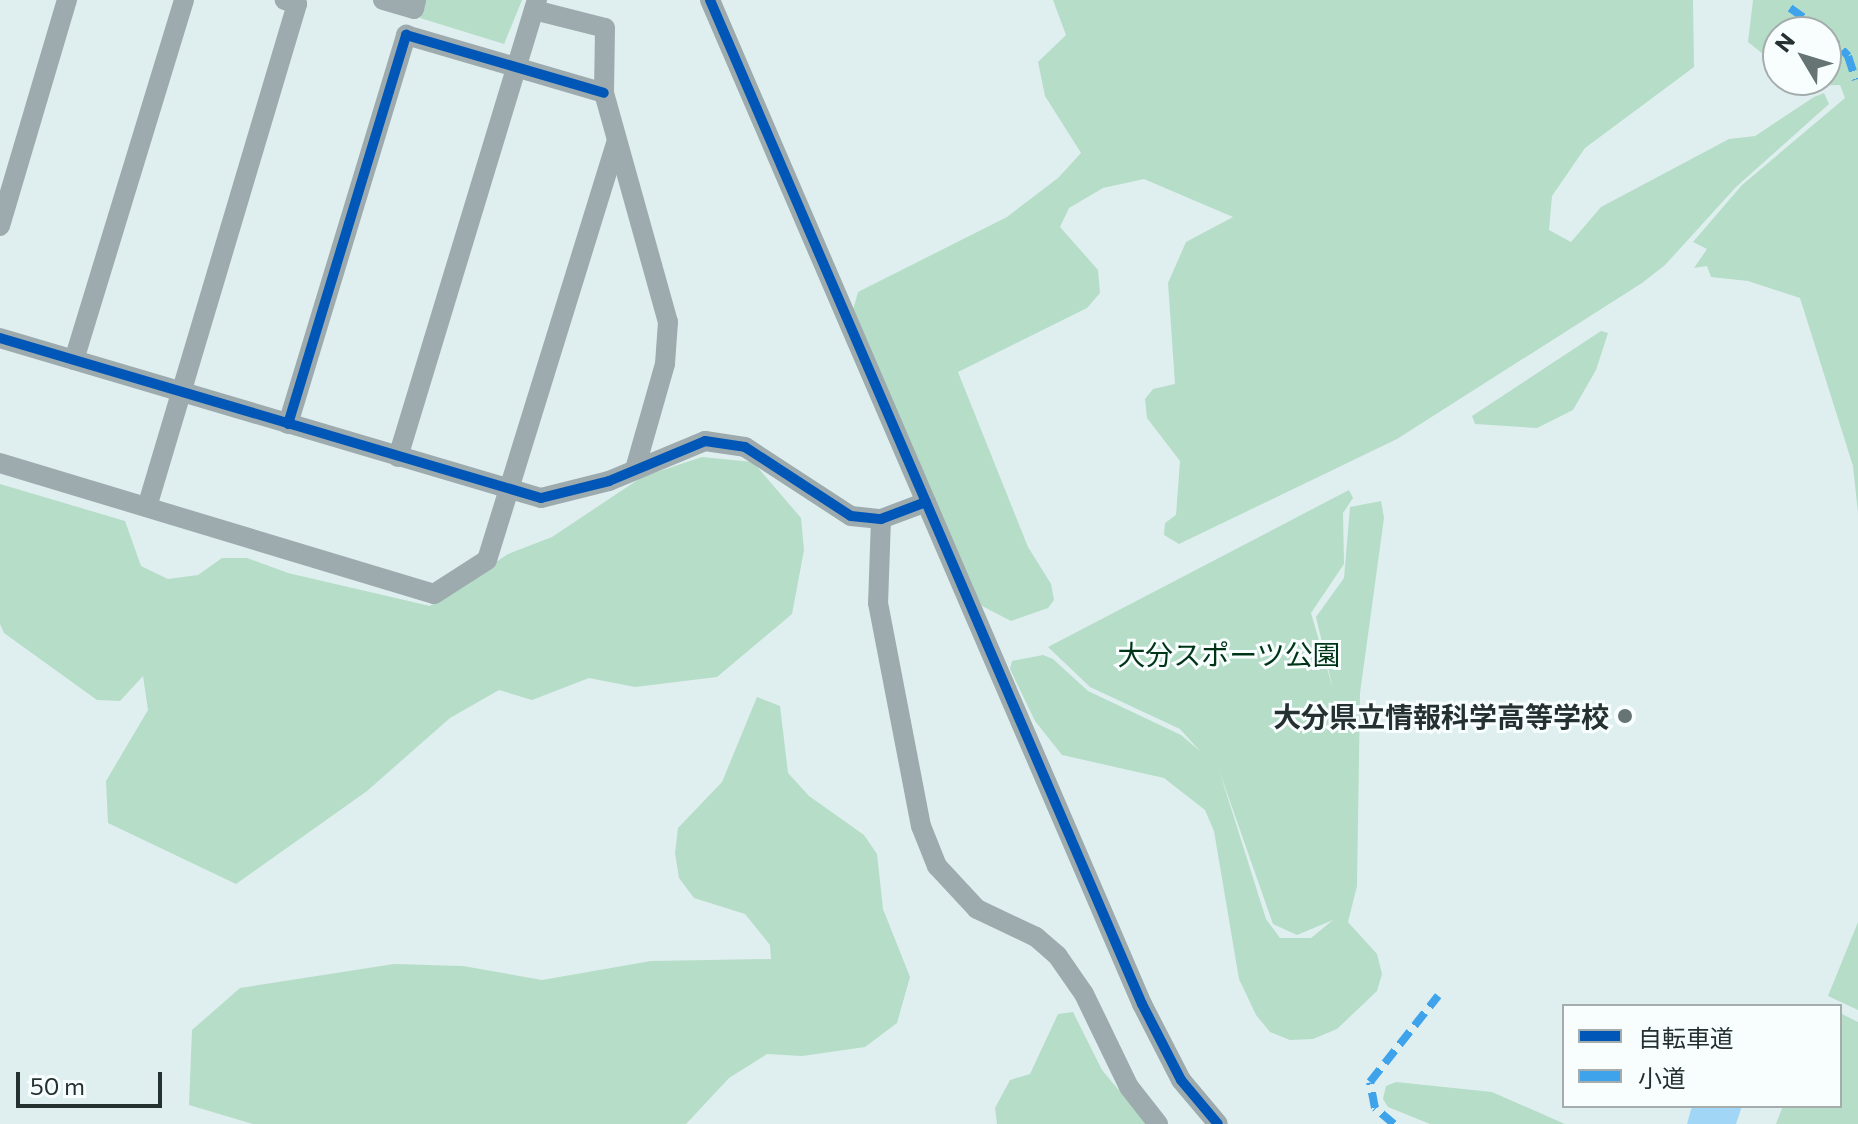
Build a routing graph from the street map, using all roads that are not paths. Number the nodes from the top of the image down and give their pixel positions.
1 (67, 0) edge
2 (184, 0) edge
3 (285, 0) edge
4 (383, 0) edge
5 (416, 0) edge
6 (710, 0) edge
7 (536, 5) edge
8 (517, 67) junction
9 (604, 93) junction
10 (617, 141) junction
11 (0, 226) edge
12 (0, 338) edge
13 (74, 360) junction
14 (182, 393) junction
15 (288, 424) junction
16 (398, 457) junction
17 (0, 463) edge
18 (635, 469) junction
19 (511, 491) junction
20 (926, 502) junction
21 (147, 507) junction
22 (881, 519) junction
23 (1158, 1124) edge
24 (1218, 1124) edge

1 - 11 street
2 - 13 street
3 - 14 street
4 - 5 street
6 - 20 street
7 - 8 street
7 - 9 street
8 - 9 street
8 - 15 street
8 - 16 street
9 - 10 street
10 - 18 street
10 - 19 street
12 - 13 street
13 - 14 street
14 - 15 street
14 - 21 street
15 - 16 street
16 - 19 street
17 - 21 street
18 - 19 street
18 - 22 street
19 - 21 street
20 - 22 street
20 - 24 street
22 - 23 street

